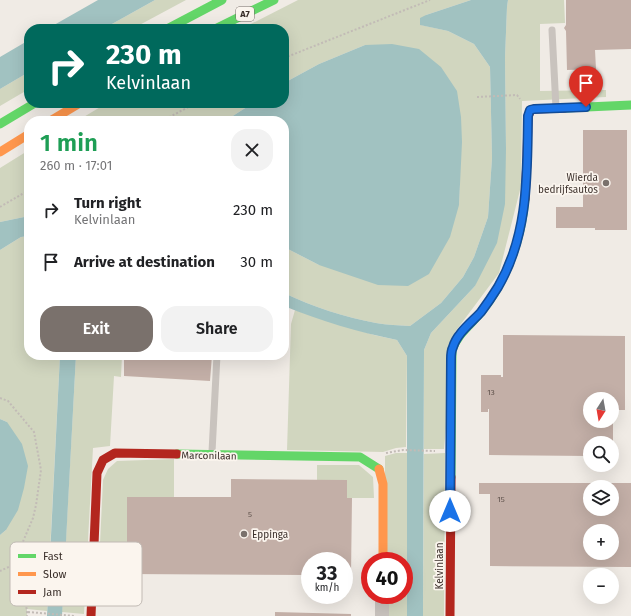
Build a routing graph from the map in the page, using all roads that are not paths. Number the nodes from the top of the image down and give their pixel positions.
1 (222, 0) edge
2 (274, 0) edge
3 (176, 24) edge
4 (225, 24) edge
5 (552, 30) dead end
6 (631, 105) edge
7 (27, 108) edge
8 (72, 108) edge
9 (556, 108) junction
10 (58, 116) edge
11 (0, 124) edge
12 (24, 137) edge
13 (0, 152) edge
14 (217, 360) edge
15 (212, 455) junction
16 (94, 542) edge
17 (383, 552) edge
18 (382, 604) edge
19 (91, 606) edge
20 (91, 616) edge
21 (382, 616) edge
22 (450, 616) edge

1 - 3 main road
2 - 4 main road, A7
5 - 9 lane
6 - 9 main road, Kelvinlaan
7 - 11 main road
8 - 10 main road
9 - 22 main road, Kelvinlaan
12 - 13 main road
14 - 15 lane
15 - 16 main road, Marconilaan
15 - 17 main road, Marconilaan
18 - 21 street
19 - 20 main road, Marconilaan

